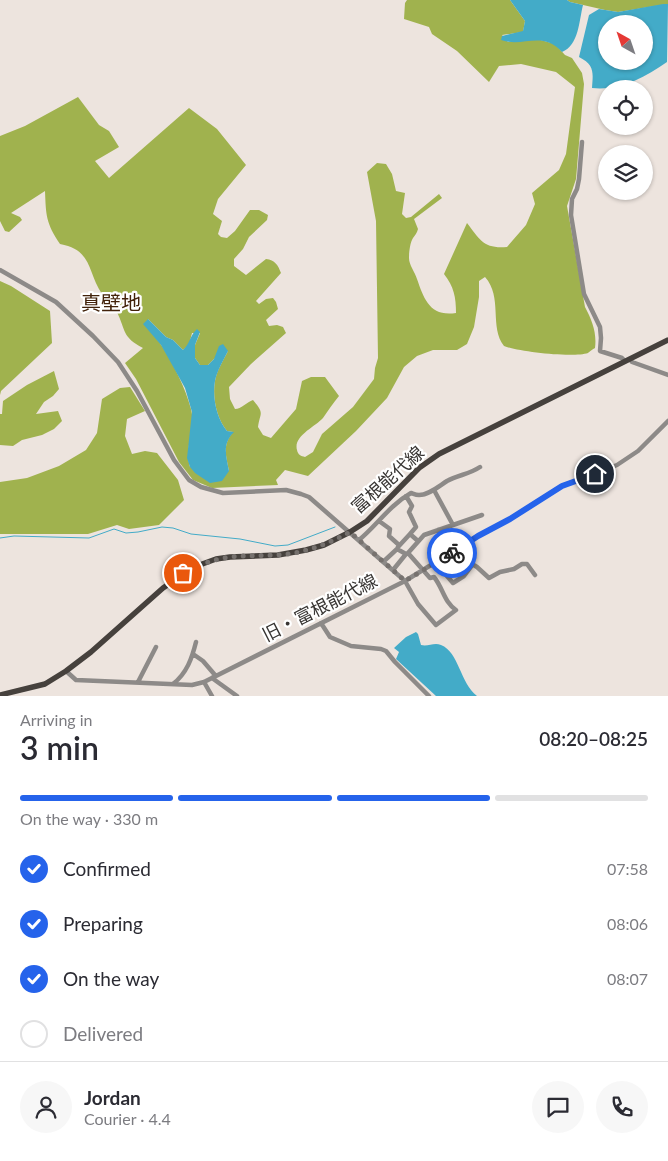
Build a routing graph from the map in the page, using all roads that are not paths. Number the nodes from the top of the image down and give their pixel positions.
1 (582, 142) dead end
2 (0, 270) edge
3 (668, 340) edge
4 (627, 360) junction
5 (668, 375) edge
6 (668, 421) edge
7 (480, 467) dead end
8 (434, 490) junction
9 (406, 496) junction
10 (378, 510) junction
11 (384, 515) junction
12 (482, 515) dead end
13 (379, 521) junction
14 (452, 525) junction
15 (438, 530) junction
16 (350, 532) junction
17 (410, 534) junction
18 (359, 540) junction
19 (418, 541) junction
20 (398, 547) junction
21 (454, 551) junction
22 (407, 554) junction
23 (384, 562) junction
24 (435, 562) junction
25 (473, 564) junction
26 (393, 570) junction
27 (423, 570) junction
28 (535, 575) dead end
29 (405, 581) junction
30 (453, 583) junction
31 (443, 591) junction
32 (321, 623) junction
33 (196, 642) dead end
34 (156, 646) dead end
35 (193, 654) junction
36 (66, 671) junction
37 (213, 677) junction
38 (138, 682) junction
39 (204, 682) junction
40 (173, 684) junction
41 (0, 695) edge
42 (212, 696) edge
43 (237, 696) edge
44 (429, 696) edge

1 - 4 street
2 - 16 street
3 - 4 main road, 富根能代線
4 - 5 street
4 - 10 main road, 富根能代線
6 - 21 street, 旧・富根能代線
7 - 8 street
8 - 9 street
8 - 14 street
9 - 11 street
9 - 17 street
10 - 11 street
10 - 16 main road, 富根能代線
11 - 13 street
12 - 14 street
13 - 18 street
13 - 20 street
14 - 15 street
15 - 19 street
15 - 21 street
16 - 18 street
16 - 36 main road, 富根能代線
17 - 19 street
17 - 20 street
18 - 23 street
19 - 22 street
20 - 22 street
20 - 23 street
21 - 24 street, 旧・富根能代線
21 - 25 street
22 - 26 street
22 - 27 street
23 - 26 street
24 - 27 street, 旧・富根能代線
24 - 30 street
25 - 28 street
25 - 30 street
26 - 29 street
27 - 29 street, 旧・富根能代線
27 - 31 street
29 - 31 street
29 - 32 street, 旧・富根能代線
30 - 31 street
32 - 37 street, 旧・富根能代線
32 - 44 street
33 - 35 street
34 - 38 street
35 - 37 street
35 - 40 street
36 - 38 street, 旧・富根能代線
36 - 41 main road, 富根能代線
37 - 39 street, 旧・富根能代線
37 - 43 street
38 - 40 street, 旧・富根能代線
39 - 40 street, 旧・富根能代線
39 - 42 street

